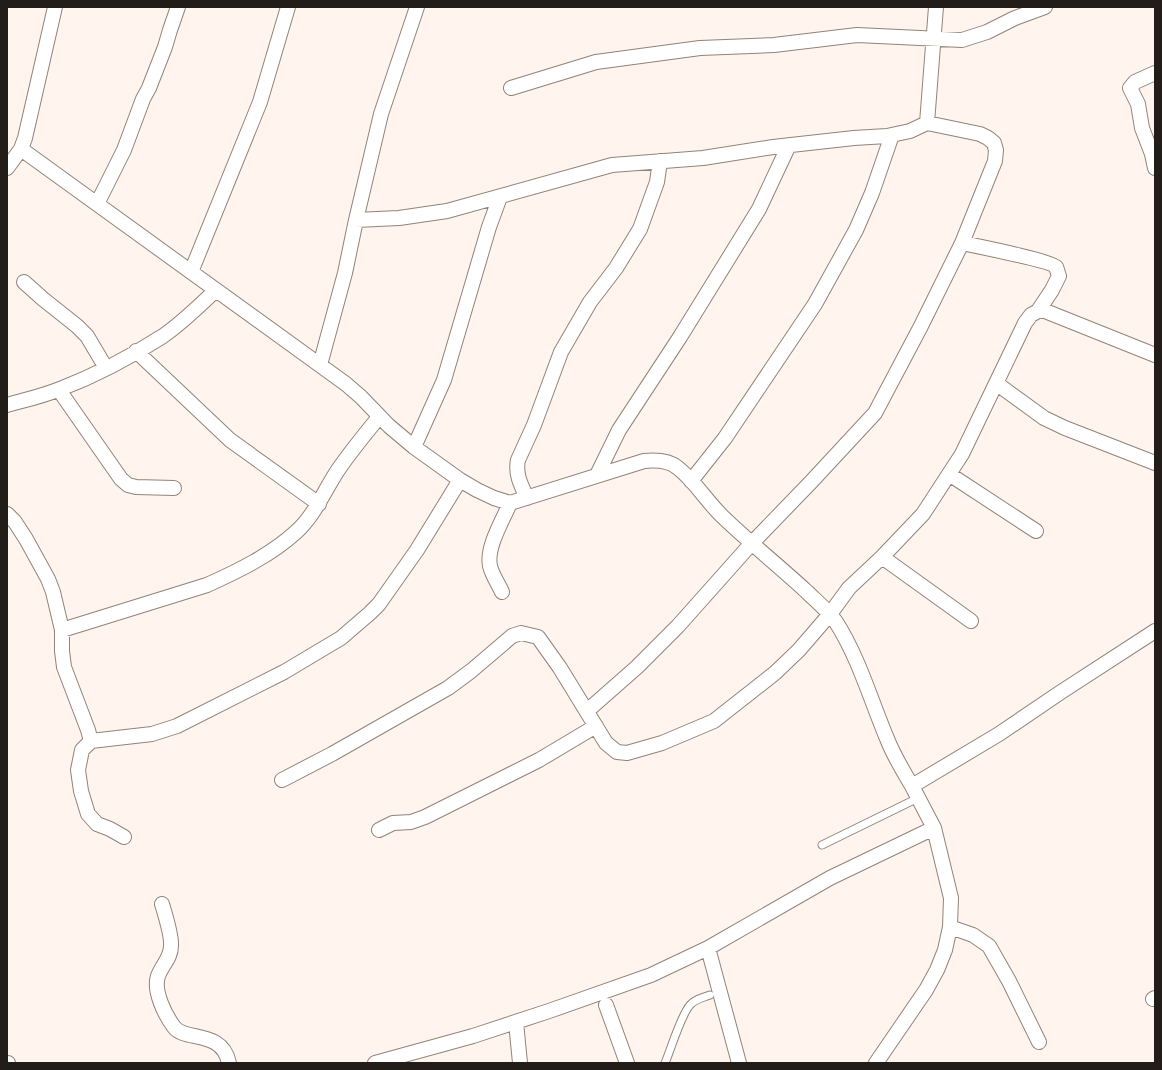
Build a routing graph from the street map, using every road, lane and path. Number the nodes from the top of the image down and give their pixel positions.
1 (55, 7) edge
2 (178, 7) edge
3 (288, 7) edge
4 (416, 7) edge
5 (936, 7) edge
6 (1045, 7) edge
7 (933, 38) junction
8 (1155, 73) edge
9 (511, 88) dead end
10 (928, 123) junction
11 (892, 135) junction
12 (789, 145) junction
13 (21, 149) junction
14 (660, 160) junction
15 (7, 168) edge
16 (1155, 168) edge
17 (500, 197) junction
18 (97, 204) junction
19 (356, 220) junction
20 (962, 243) junction
21 (192, 272) junction
22 (24, 282) dead end
23 (216, 290) junction
24 (1038, 311) junction
25 (136, 351) junction
26 (1155, 355) edge
27 (320, 366) junction
28 (106, 368) junction
29 (996, 383) junction
30 (59, 390) junction
31 (7, 405) edge
32 (379, 417) junction
33 (414, 447) junction
34 (1155, 463) edge
35 (949, 474) junction
36 (597, 475) junction
37 (460, 480) junction
38 (691, 481) junction
39 (174, 488) dead end
40 (527, 498) junction
41 (510, 503) junction
42 (319, 504) junction
43 (7, 514) edge
44 (1036, 531) dead end
45 (751, 544) junction
46 (882, 557) junction
47 (502, 592) dead end
48 (830, 614) junction
49 (971, 621) dead end
50 (62, 630) junction
51 (1155, 631) edge
52 (587, 711) junction
53 (596, 726) junction
54 (91, 741) junction
55 (282, 780) dead end
56 (915, 792) junction
57 (934, 828) junction
58 (379, 830) dead end
59 (124, 837) dead end
60 (822, 845) dead end
61 (162, 904) dead end
62 (950, 927) junction
63 (708, 948) junction
64 (710, 996) dead end
65 (606, 1004) dead end
66 (516, 1022) junction
67 (1039, 1042) dead end
68 (229, 1063) edge
69 (375, 1063) edge
70 (520, 1063) edge
71 (627, 1063) edge
72 (665, 1063) edge
73 (739, 1063) edge
74 (876, 1063) edge

1 - 13 street
2 - 18 street
3 - 21 street
4 - 19 street
5 - 7 street
6 - 7 street
7 - 9 street
7 - 10 street
8 - 16 street
10 - 11 street
10 - 20 street
11 - 12 street
11 - 38 street
12 - 14 street
12 - 36 street
13 - 15 street
13 - 18 street
14 - 17 street
14 - 40 street
17 - 19 street
17 - 33 street
18 - 21 street
19 - 27 street
20 - 24 street
20 - 45 street
21 - 23 street
22 - 28 street
23 - 25 street
23 - 27 street
24 - 26 street
24 - 29 street
25 - 28 street
25 - 42 street
27 - 32 street
28 - 30 street
29 - 34 street
29 - 35 street
30 - 31 street
30 - 39 street
32 - 33 street
32 - 42 street
33 - 37 street
35 - 44 street
35 - 46 street
36 - 38 street
36 - 40 street
37 - 41 street
37 - 54 street
38 - 45 street
40 - 41 street
41 - 47 street
42 - 50 street
43 - 50 street
45 - 48 street
45 - 52 street
46 - 48 street
46 - 49 street
48 - 53 street
48 - 56 street
50 - 54 street
51 - 56 street
52 - 53 street
52 - 55 street
53 - 58 street
54 - 59 street
56 - 57 street
56 - 60 lane
57 - 62 street
57 - 63 street
61 - 68 street
62 - 67 street
62 - 74 street
63 - 66 street
63 - 73 street
64 - 72 lane
65 - 71 street
66 - 69 street
66 - 70 street

